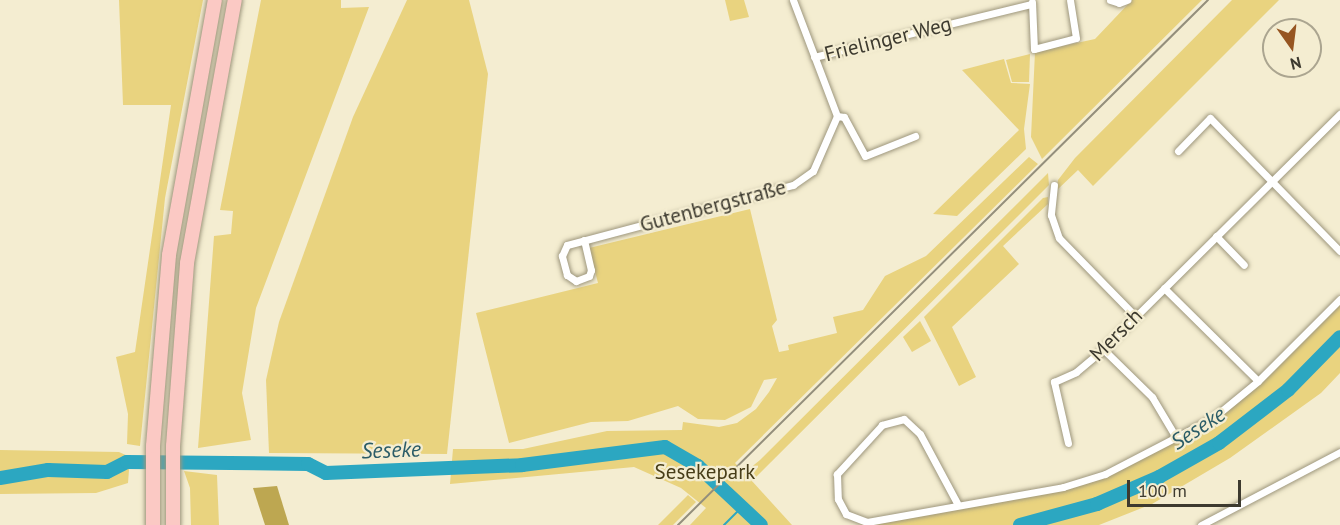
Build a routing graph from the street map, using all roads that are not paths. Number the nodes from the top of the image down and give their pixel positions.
1 (215, 0) edge
2 (235, 0) edge
3 (793, 0) edge
4 (1070, 0) edge
5 (1110, 0) edge
6 (1127, 0) edge
7 (1032, 2) edge
8 (814, 57) junction
9 (1340, 114) edge
10 (837, 116) junction
11 (915, 136) dead end
12 (1178, 151) dead end
13 (1272, 179) junction
14 (1054, 185) dead end
15 (1216, 236) junction
16 (584, 240) junction
17 (1340, 251) edge
18 (1244, 265) dead end
19 (1164, 288) junction
20 (1340, 299) edge
21 (1135, 316) junction
22 (1103, 349) junction
23 (1258, 381) junction
24 (1177, 439) junction
25 (1068, 442) dead end
26 (1340, 452) edge
27 (957, 503) junction
28 (153, 525) edge
29 (173, 525) edge
30 (1201, 525) edge

1 - 28 highway
2 - 29 highway
3 - 8 street
4 - 7 street, Frielinger Weg
5 - 6 street
7 - 8 street, Frielinger Weg
8 - 10 street
9 - 13 street, Mersch
10 - 11 street
10 - 16 street, Gutenbergstraße
12 - 13 street
13 - 15 street, Mersch
13 - 17 street
14 - 21 street
15 - 18 street
15 - 19 street, Mersch
16 - 16 street, Gutenbergstraße
19 - 21 street, Mersch
19 - 23 street
20 - 23 street
21 - 22 street, Mersch
22 - 24 street
22 - 25 street, Mersch
23 - 24 street
24 - 27 street
26 - 30 street
27 - 27 street

